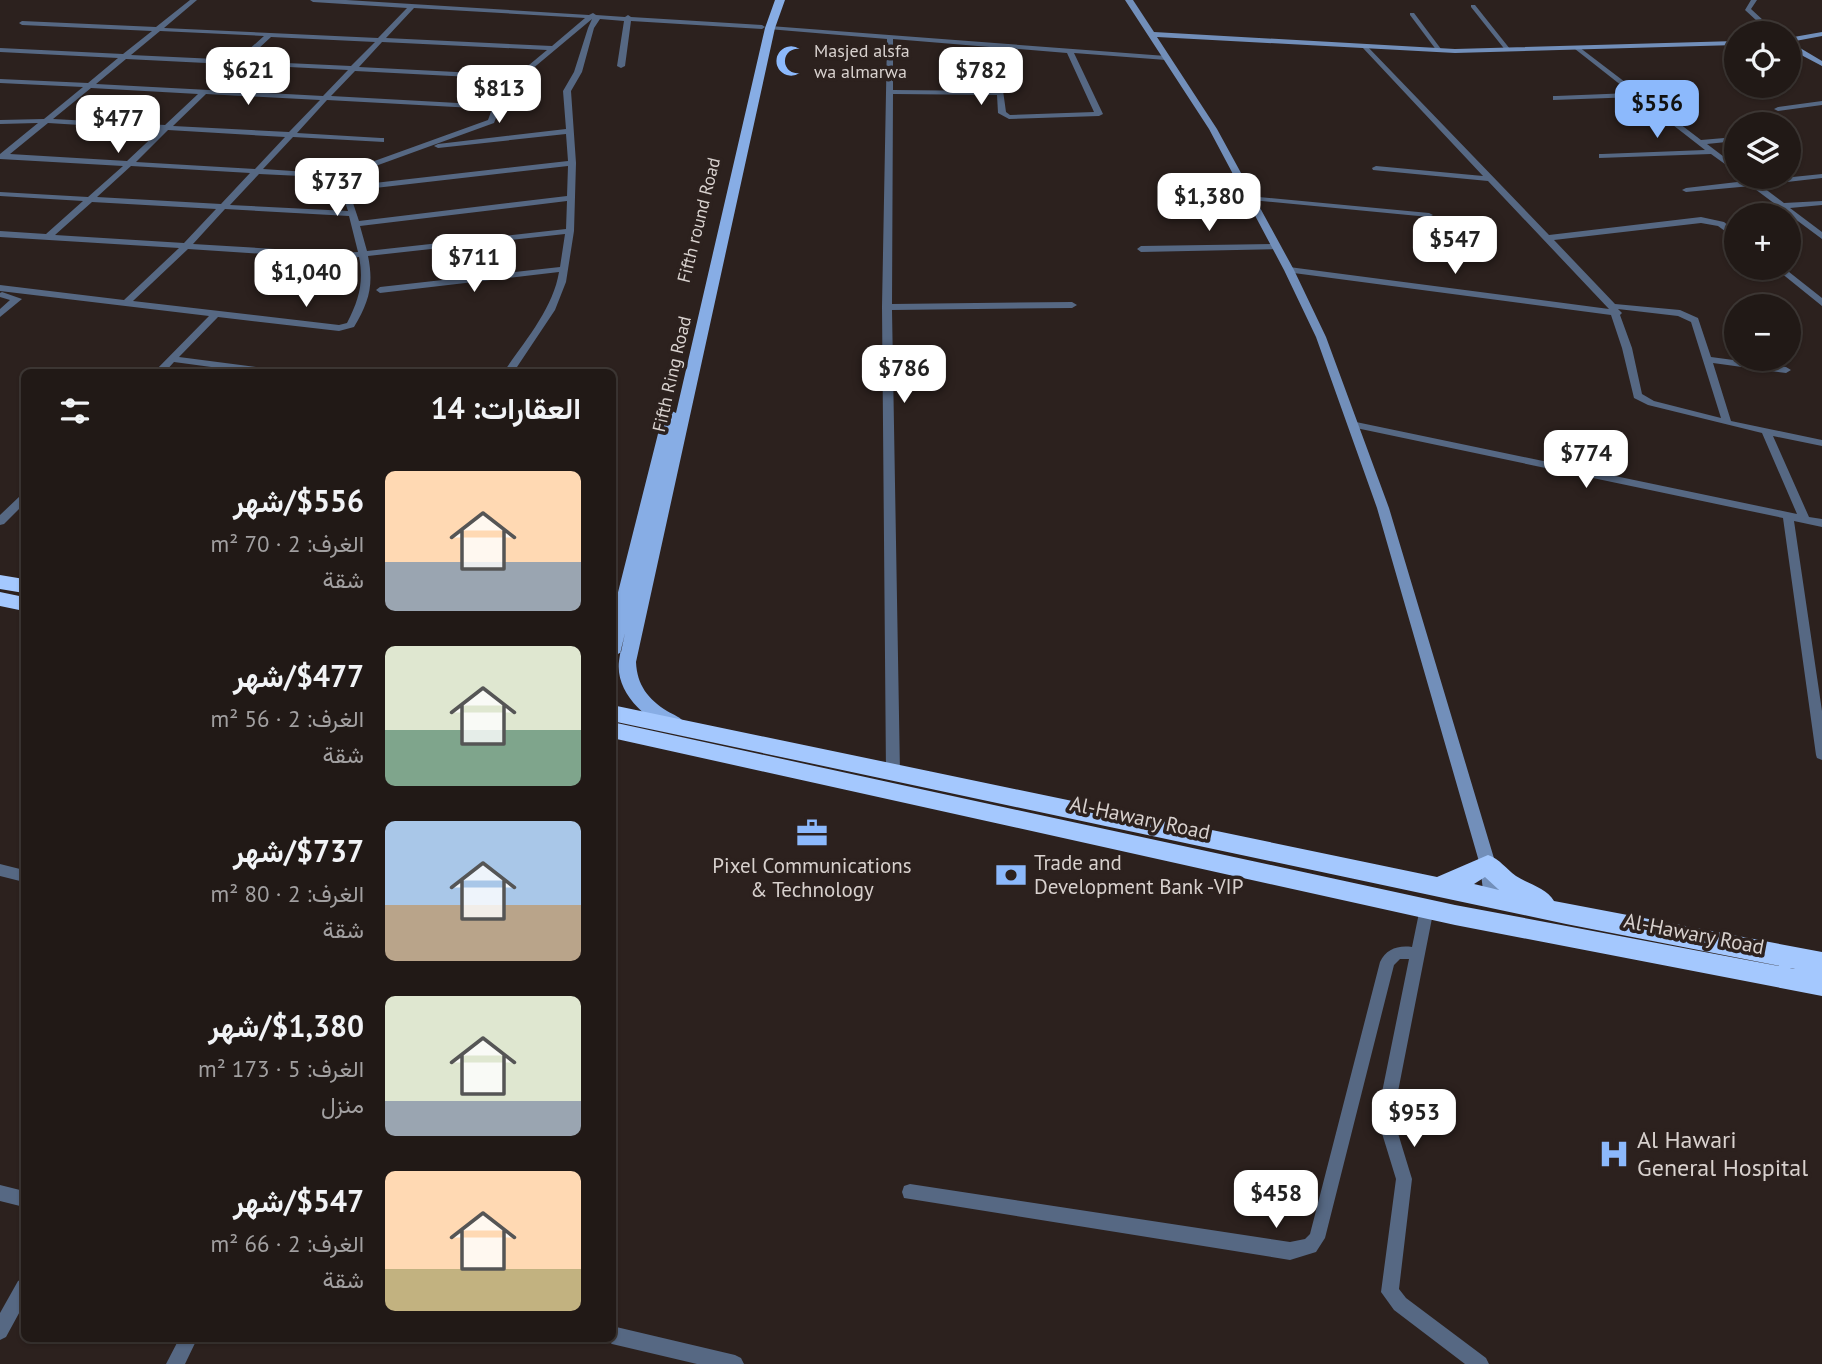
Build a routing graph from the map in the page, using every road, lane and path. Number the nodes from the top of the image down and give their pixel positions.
1 (194, 0) edge
2 (313, 0) edge
3 (488, 0) edge
4 (772, 0) edge
5 (780, 0) edge
6 (1129, 0) edge
7 (1754, 0) edge
8 (381, 2) edge
9 (412, 6) junction
10 (1474, 6) dead end
11 (478, 9) junction
12 (1412, 13) dead end
13 (596, 16) junction
14 (628, 18) junction
15 (1760, 21) edge
16 (22, 23) dead end
17 (766, 27) junction
18 (156, 31) junction
19 (1151, 34) junction
20 (1822, 34) edge
21 (268, 36) junction
22 (890, 37) junction
23 (1801, 39) edge
24 (378, 41) junction
25 (1724, 43) edge
26 (993, 45) junction
27 (1364, 46) junction
28 (554, 48) junction
29 (1577, 48) junction
30 (0, 50) edge
31 (1439, 50) junction
32 (1508, 50) junction
33 (1801, 50) edge
34 (1070, 51) junction
35 (123, 57) junction
36 (1167, 58) junction
37 (239, 62) junction
38 (1822, 64) edge
39 (621, 66) dead end
40 (353, 68) junction
41 (517, 77) junction
42 (0, 81) edge
43 (90, 84) junction
44 (205, 91) junction
45 (890, 92) junction
46 (1000, 93) junction
47 (1639, 95) junction
48 (325, 97) junction
49 (1556, 98) dead end
50 (1822, 103) edge
51 (497, 107) junction
52 (1778, 109) dead end
53 (45, 121) junction
54 (0, 122) edge
55 (168, 127) junction
56 (569, 131) junction
57 (292, 134) junction
58 (1724, 140) edge
59 (381, 141) dead end
60 (1700, 142) junction
61 (426, 145) junction
62 (1713, 152) junction
63 (1602, 156) dead end
64 (1, 157) edge
65 (1724, 161) edge
66 (572, 163) junction
67 (129, 164) junction
68 (1376, 169) dead end
69 (258, 171) junction
70 (340, 174) junction
71 (1822, 176) edge
72 (1801, 178) edge
73 (1492, 179) junction
74 (1724, 186) edge
75 (344, 189) junction
76 (1760, 189) edge
77 (1686, 190) dead end
78 (0, 194) edge
79 (571, 198) junction
80 (1251, 198) junction
81 (89, 199) junction
82 (1778, 203) edge
83 (1822, 203) edge
84 (1801, 205) edge
85 (223, 207) junction
86 (1429, 215) dead end
87 (353, 219) junction
88 (1801, 220) edge
89 (1724, 226) edge
90 (569, 231) junction
91 (0, 234) edge
92 (1822, 236) edge
93 (48, 237) junction
94 (1549, 238) junction
95 (187, 244) junction
96 (1277, 247) junction
97 (1141, 249) dead end
98 (363, 254) junction
99 (564, 269) junction
100 (1289, 270) junction
101 (1794, 280) edge
102 (0, 288) edge
103 (380, 290) dead end
104 (0, 295) edge
105 (126, 303) junction
106 (1822, 303) edge
107 (1072, 305) dead end
108 (887, 307) junction
109 (1615, 309) junction
110 (0, 314) edge
111 (216, 314) junction
112 (695, 332) junction
113 (172, 359) junction
114 (1708, 359) junction
115 (1724, 361) edge
116 (162, 369) edge
117 (249, 369) edge
118 (511, 369) edge
119 (1727, 423) junction
120 (1356, 425) junction
121 (1766, 432) junction
122 (1822, 443) edge
123 (21, 501) edge
124 (1788, 517) junction
125 (1805, 519) junction
126 (0, 521) edge
127 (1822, 523) edge
128 (0, 582) edge
129 (21, 586) edge
130 (0, 599) edge
131 (21, 603) edge
132 (616, 637) edge
133 (616, 714) edge
134 (690, 729) junction
135 (616, 731) edge
136 (1822, 755) edge
137 (893, 773) junction
138 (1007, 807) junction
139 (0, 870) edge
140 (21, 875) edge
141 (1482, 877) junction
142 (1432, 897) junction
143 (1566, 914) junction
144 (1418, 954) junction
145 (1822, 963) edge
146 (1822, 985) edge
147 (910, 1192) dead end
148 (0, 1193) edge
149 (21, 1198) edge
150 (21, 1292) edge
151 (0, 1331) edge
152 (616, 1336) edge
153 (187, 1342) edge
154 (176, 1364) edge
155 (735, 1364) edge
156 (1480, 1364) edge

1 - 18 street
2 - 8 street
3 - 11 street
4 - 17 main road
5 - 17 main road, Fifth Ring Road
6 - 19 main road
7 - 15 street
8 - 9 street
9 - 11 street
9 - 24 street
10 - 32 street
11 - 13 street
12 - 31 street
13 - 14 street
13 - 28 street
13 - 56 street
14 - 17 street
14 - 39 street
16 - 18 street
17 - 22 street
17 - 112 main road, Fifth Ring Road
18 - 21 street
18 - 35 street
19 - 27 main road
19 - 36 main road
20 - 23 main road
21 - 24 street
21 - 37 street
22 - 26 street
22 - 45 street
24 - 28 street
24 - 40 street
25 - 29 main road
26 - 34 street
26 - 46 street
27 - 31 main road
27 - 73 street
28 - 41 street
29 - 32 main road
29 - 47 street
30 - 35 street
31 - 32 main road
33 - 38 main road
34 - 36 street
34 - 46 street
35 - 37 street
35 - 43 street
36 - 80 main road
37 - 40 street
40 - 41 street
40 - 48 street
41 - 51 street
42 - 43 street
43 - 44 street
43 - 53 street
44 - 48 street
44 - 55 street
45 - 46 street
45 - 108 street
47 - 49 street
47 - 60 street
48 - 51 street
48 - 57 street
50 - 52 street
51 - 61 street
53 - 54 street
53 - 55 street
53 - 64 street
55 - 57 street
55 - 67 street
56 - 61 street
56 - 66 street
57 - 59 street
57 - 69 street
58 - 60 street
60 - 62 street
61 - 70 street
62 - 63 street
62 - 65 street
64 - 67 street
66 - 75 street
66 - 79 street
67 - 69 street
67 - 81 street
68 - 73 street
69 - 70 street
69 - 85 street
70 - 75 street
71 - 72 street
73 - 94 street
74 - 77 street
75 - 87 street
76 - 82 street
78 - 81 street
79 - 87 street
79 - 90 street
80 - 86 street
80 - 96 main road
81 - 85 street
81 - 93 street
83 - 84 street
85 - 87 street
85 - 95 street
87 - 98 street
88 - 92 street
89 - 94 street
90 - 98 street
90 - 99 street
91 - 93 street
93 - 95 street
94 - 109 street
95 - 98 street
95 - 105 street
96 - 97 street
96 - 100 main road
98 - 111 street
99 - 103 street
99 - 118 street
100 - 109 street
100 - 120 main road
101 - 106 street
102 - 105 street
104 - 110 street
105 - 111 street
107 - 108 street
108 - 137 street
109 - 114 street
109 - 119 street
111 - 113 street
112 - 132 main road
112 - 134 main road, Fifth Ring Road
113 - 116 street
113 - 117 street
114 - 115 street
114 - 119 street
119 - 121 street
120 - 124 street
120 - 141 main road
121 - 122 street
121 - 125 street
123 - 126 street
124 - 125 street
124 - 136 street
125 - 127 street
128 - 129 highway
130 - 131 highway
133 - 134 highway, Al-Hawary Road
134 - 137 highway, Al-Hawary Road
135 - 138 highway, Al-Hawary Road
137 - 138 highway, Al-Hawary Road
138 - 142 highway, Al-Hawary Road
139 - 140 street
141 - 142 highway
141 - 143 highway, Al-Hawary Road
141 - 143 highway
142 - 144 street
142 - 146 highway, Al-Hawary Road
143 - 145 highway, Al-Hawary Road
144 - 147 street
144 - 156 street
148 - 149 street
150 - 151 street
152 - 155 street
153 - 154 street

